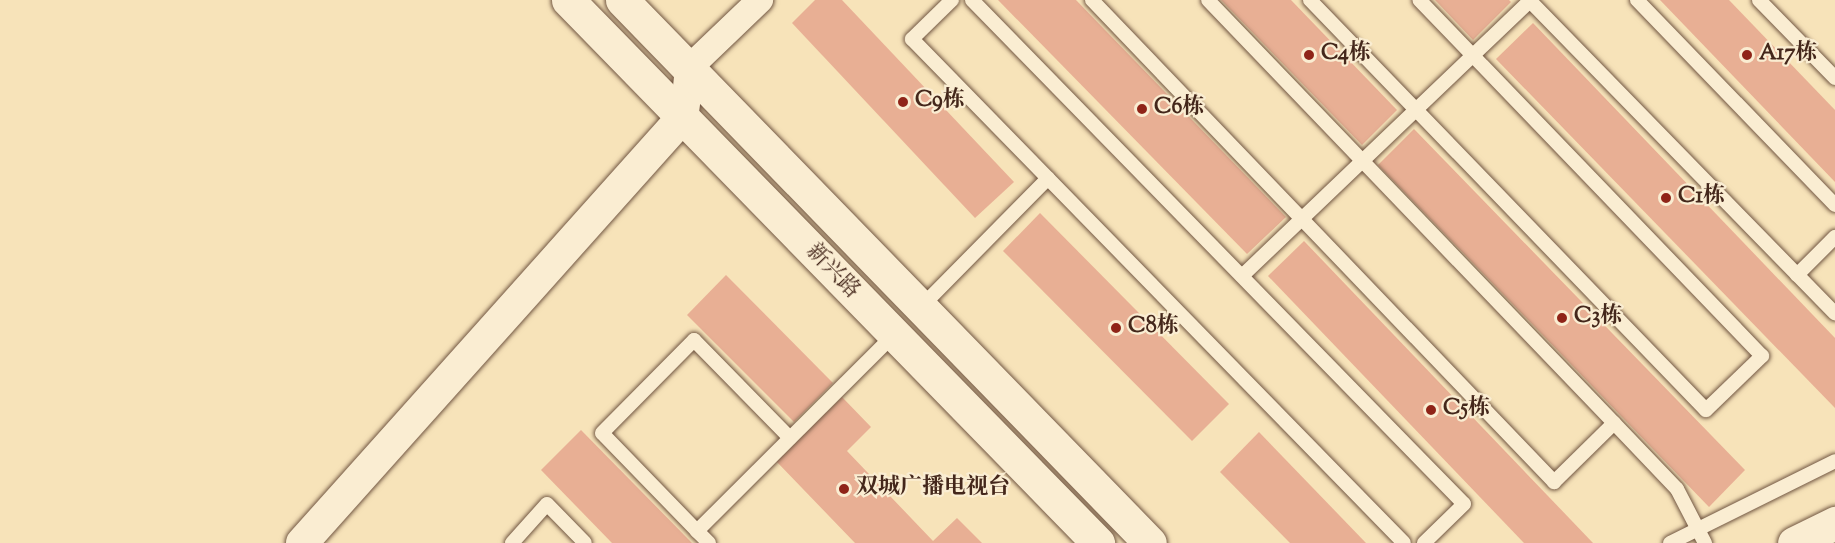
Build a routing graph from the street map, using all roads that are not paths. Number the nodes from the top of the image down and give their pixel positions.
1 (568, 0) edge
2 (622, 0) edge
3 (760, 0) edge
4 (952, 0) edge
5 (972, 0) edge
6 (1092, 0) edge
7 (1208, 0) edge
8 (1310, 0) edge
9 (1419, 0) edge
10 (1530, 0) edge
11 (1637, 0) edge
12 (1759, 0) edge
13 (1473, 56) junction
14 (1835, 78) edge
15 (685, 94) junction
16 (1416, 110) junction
17 (1362, 161) junction
18 (1048, 178) junction
19 (1835, 205) edge
20 (1303, 218) junction
21 (1835, 237) edge
22 (1797, 275) junction
23 (1242, 276) junction
24 (921, 308) junction
25 (1835, 314) edge
26 (894, 335) junction
27 (1614, 423) junction
28 (790, 438) junction
29 (1835, 461) edge
30 (1835, 523) edge
31 (1697, 529) junction
32 (697, 531) junction
33 (302, 543) edge
34 (512, 543) edge
35 (585, 543) edge
36 (709, 543) edge
37 (1098, 543) edge
38 (1150, 543) edge
39 (1404, 543) edge
40 (1424, 543) edge
41 (1670, 543) edge
42 (1705, 543) edge
43 (1794, 543) edge

1 - 15 main road, 新兴路
2 - 15 main road, 新兴路
3 - 15 street
4 - 18 lane
5 - 23 lane
6 - 20 lane
7 - 17 lane
8 - 16 lane
9 - 13 lane
10 - 13 lane
10 - 22 lane
11 - 19 lane
12 - 14 lane
13 - 16 lane
13 - 16 lane
15 - 24 main road, 新兴路
15 - 26 main road, 新兴路
15 - 33 street
16 - 17 lane
17 - 20 lane
17 - 27 lane
18 - 24 lane
18 - 39 lane
20 - 23 lane
20 - 27 lane
21 - 22 lane
22 - 25 lane
23 - 40 lane
24 - 38 main road, 新兴路
26 - 28 lane
26 - 37 main road, 新兴路
27 - 31 lane
28 - 32 lane
28 - 32 lane
29 - 31 lane
30 - 43 main road
31 - 41 lane
31 - 42 lane
32 - 36 lane
34 - 35 lane

